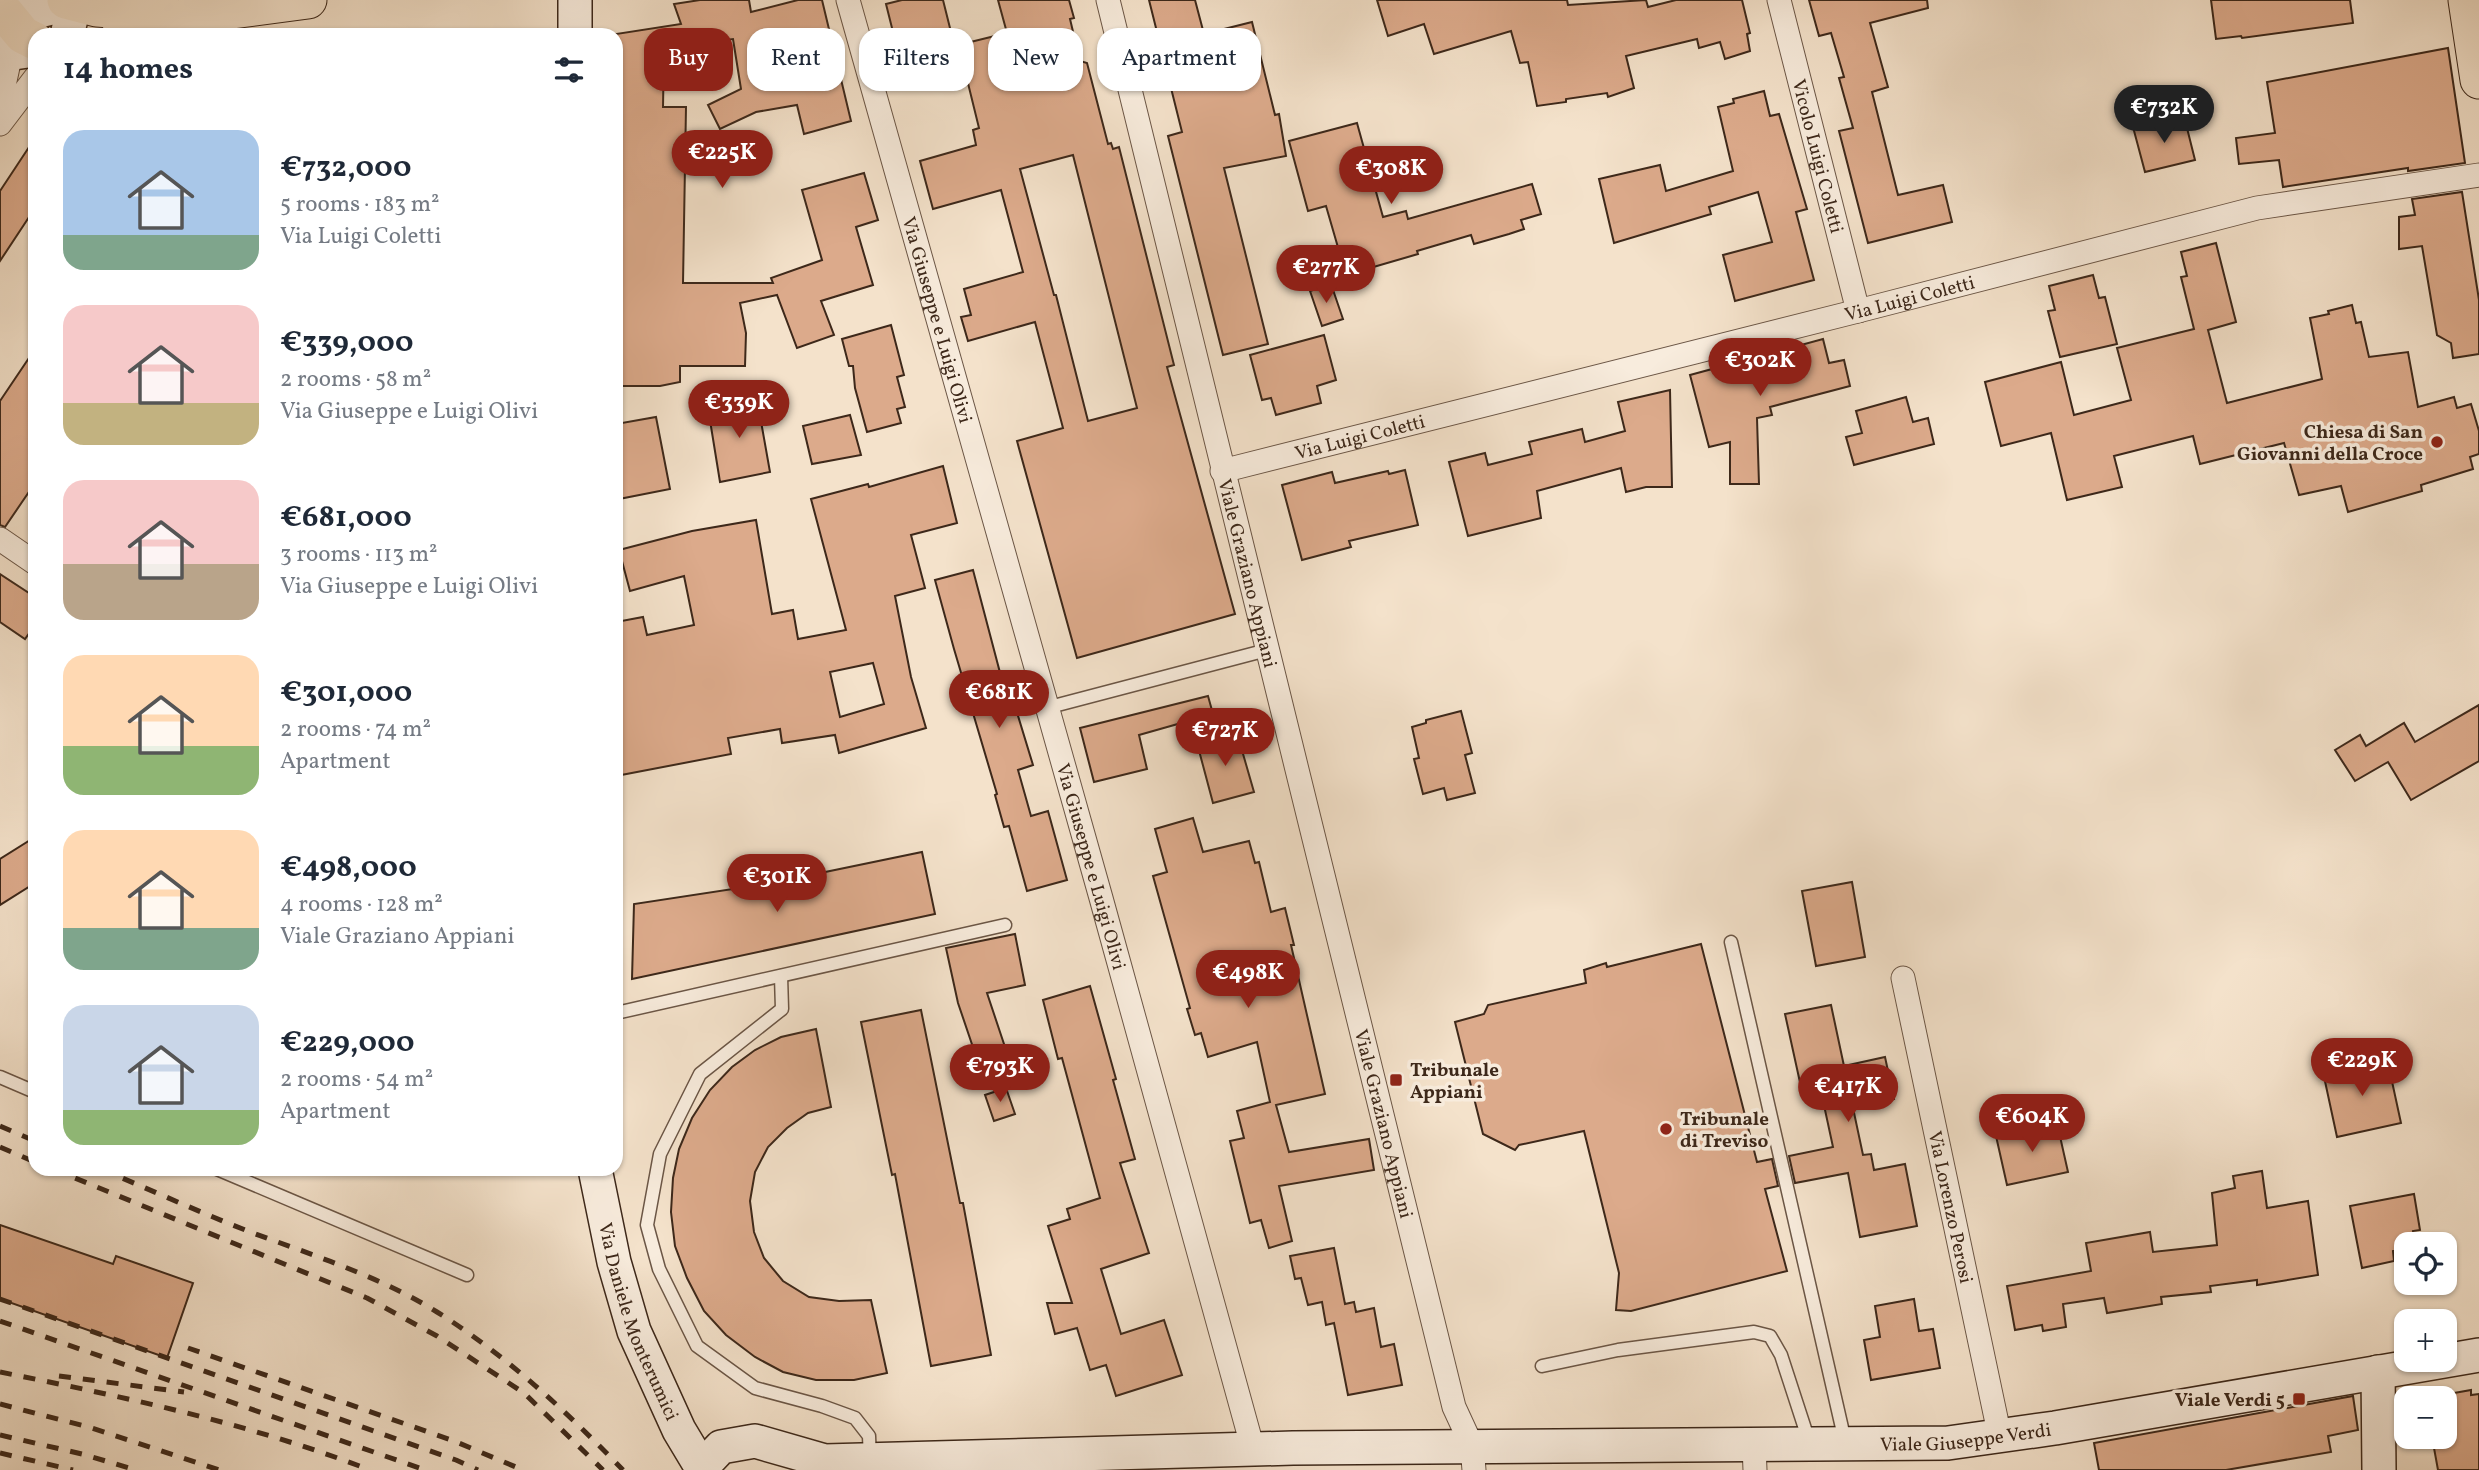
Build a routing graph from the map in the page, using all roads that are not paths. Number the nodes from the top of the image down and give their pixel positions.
1 (308, 0) edge
2 (575, 0) edge
3 (848, 0) edge
4 (1108, 0) edge
5 (1779, 0) edge
6 (2468, 0) edge
7 (192, 8) edge
8 (68, 13) edge
9 (30, 28) edge
10 (139, 28) edge
11 (575, 28) edge
12 (13, 35) edge
13 (2479, 80) edge
14 (28, 87) edge
15 (0, 104) edge
16 (0, 124) edge
17 (2479, 175) edge
18 (1858, 312) junction
19 (1222, 471) junction
20 (0, 539) edge
21 (28, 558) edge
22 (1267, 650) junction
23 (1046, 708) junction
24 (1005, 925) dead end
25 (1731, 942) dead end
26 (780, 976) junction
27 (1903, 978) dead end
28 (623, 1011) edge
29 (0, 1077) edge
30 (28, 1089) edge
31 (234, 1176) edge
32 (596, 1176) edge
33 (467, 1275) dead end
34 (2479, 1355) edge
35 (1542, 1366) dead end
36 (2378, 1372) junction
37 (2000, 1437) junction
38 (1811, 1444) junction
39 (1846, 1444) junction
40 (1253, 1449) junction
41 (1754, 1457) edge
42 (1473, 1458) edge
43 (870, 1461) junction
44 (992, 1462) edge
45 (702, 1469) edge
46 (2379, 1470) edge

1 - 7 main road
2 - 11 street
3 - 23 street, Via Giuseppe e Luigi Olivi
4 - 19 street, Viale Graziano Appiani
5 - 18 street, Vicolo Luigi Coletti
6 - 13 main road
7 - 8 main road
7 - 10 main road
8 - 9 street
12 - 15 street
14 - 16 street
17 - 18 street, Via Luigi Coletti
18 - 19 street, Via Luigi Coletti
19 - 22 street, Viale Graziano Appiani
20 - 21 street
22 - 23 lane
22 - 42 street, Viale Graziano Appiani
23 - 40 street, Via Giuseppe e Luigi Olivi
24 - 26 lane
25 - 39 lane
26 - 28 lane
26 - 43 lane
27 - 37 street, Via Lorenzo Perosi
29 - 30 lane
31 - 33 lane
32 - 45 street, Via Daniele Monterumici
34 - 36 street, Viale Giuseppe Verdi
35 - 38 lane
36 - 37 street, Viale Giuseppe Verdi
36 - 46 street
37 - 39 street, Viale Giuseppe Verdi
38 - 39 street, Viale Giuseppe Verdi
38 - 41 street, Viale Giuseppe Verdi
40 - 42 street, Viale Giuseppe Verdi
40 - 44 street, Viale Giuseppe Verdi
41 - 42 street, Viale Giuseppe Verdi
43 - 44 street, Viale Giuseppe Verdi
43 - 45 street, Viale Giuseppe Verdi

